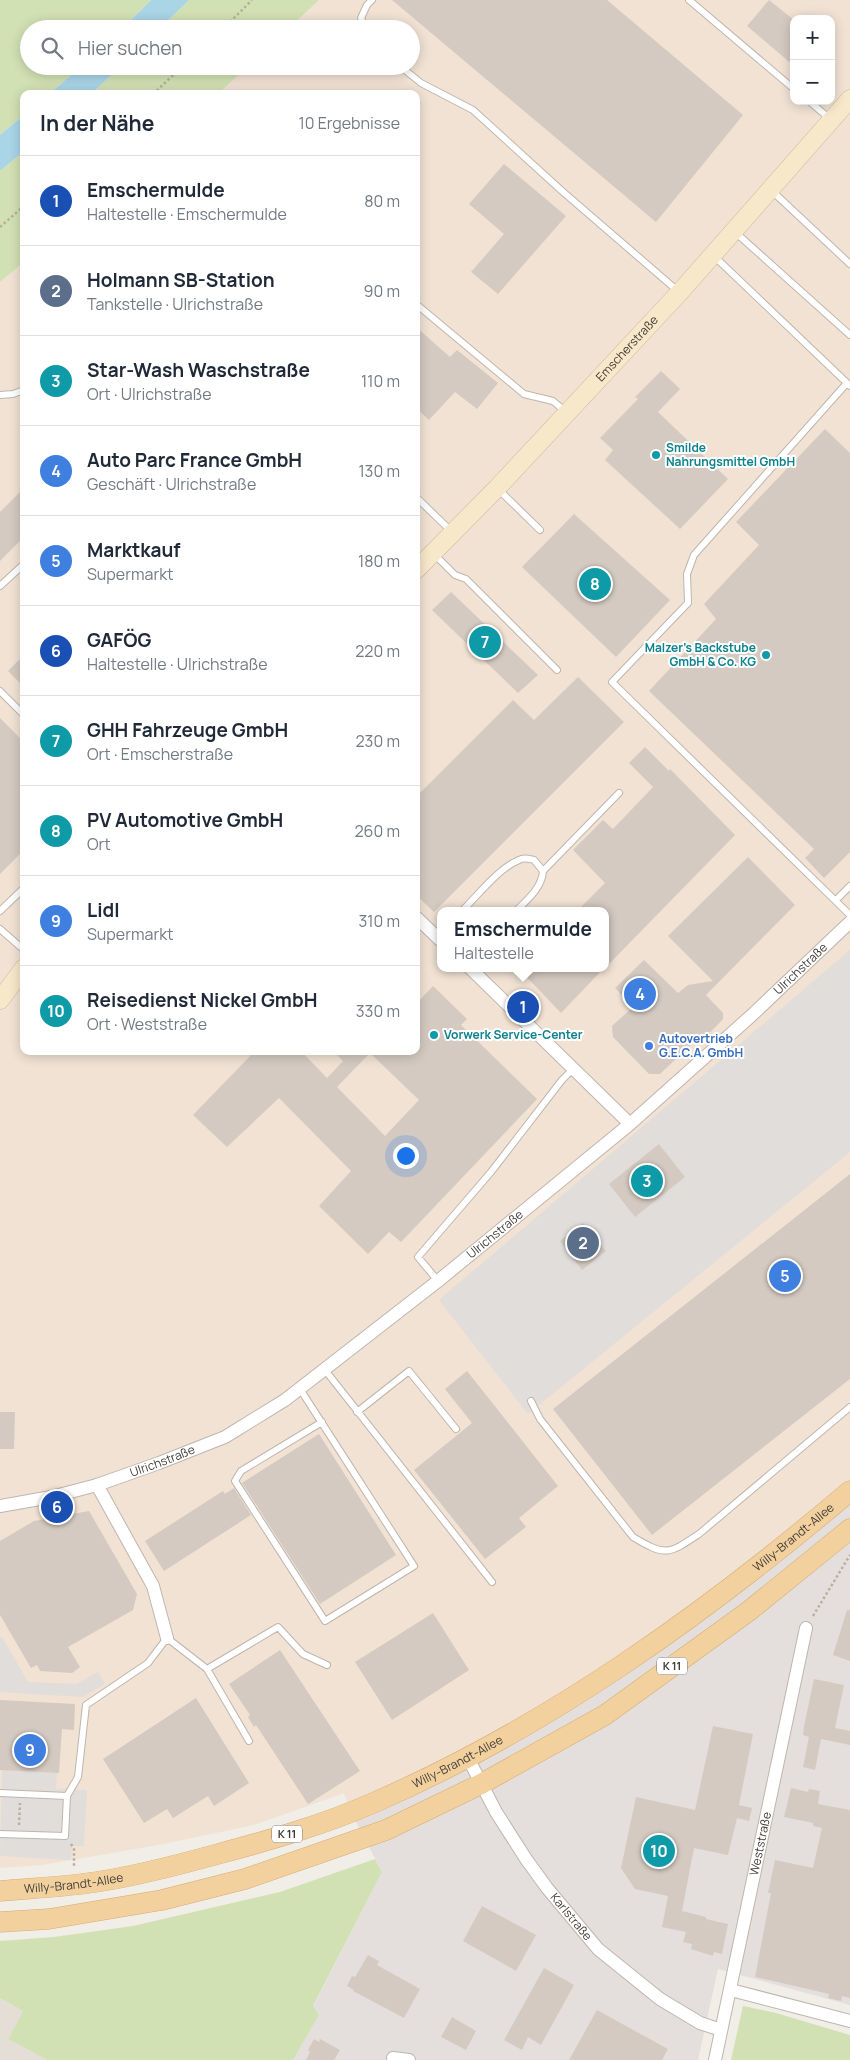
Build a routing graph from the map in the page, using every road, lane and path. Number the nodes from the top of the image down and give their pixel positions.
1 (252, 0) edge
2 (372, 0) edge
3 (689, 0) edge
4 (232, 20) edge
5 (362, 20) edge
6 (173, 75) edge
7 (411, 75) edge
8 (790, 86) edge
9 (157, 90) edge
10 (850, 99) edge
11 (814, 105) edge
12 (831, 120) junction
13 (771, 190) junction
14 (20, 209) edge
15 (0, 226) edge
16 (734, 231) junction
17 (713, 255) junction
18 (850, 264) edge
19 (680, 292) junction
20 (420, 307) edge
21 (850, 335) edge
22 (848, 385) edge
23 (20, 391) edge
24 (0, 395) edge
25 (568, 414) junction
26 (497, 488) junction
27 (420, 500) edge
28 (540, 530) dead end
29 (453, 533) junction
30 (433, 553) junction
31 (420, 566) edge
32 (20, 568) edge
33 (0, 586) edge
34 (557, 670) dead end
35 (0, 691) edge
36 (20, 710) edge
37 (619, 793) dead end
38 (543, 871) junction
39 (850, 886) edge
40 (20, 892) edge
41 (836, 900) junction
42 (466, 907) edge
43 (520, 907) edge
44 (0, 911) edge
45 (850, 915) edge
46 (420, 920) edge
47 (850, 922) edge
48 (0, 929) edge
49 (437, 935) edge
50 (20, 946) edge
51 (474, 972) edge
52 (20, 973) edge
53 (0, 1000) edge
54 (574, 1068) junction
55 (630, 1124) junction
56 (438, 1281) junction
57 (325, 1370) junction
58 (300, 1389) junction
59 (531, 1401) dead end
60 (850, 1407) edge
61 (358, 1412) junction
62 (322, 1422) junction
63 (456, 1430) dead end
64 (98, 1484) junction
65 (850, 1491) edge
66 (0, 1506) edge
67 (850, 1529) edge
68 (850, 1555) edge
69 (492, 1582) dead end
70 (806, 1628) joint
71 (167, 1638) junction
72 (327, 1664) dead end
73 (207, 1669) junction
74 (249, 1741) dead end
75 (468, 1758) junction
76 (481, 1784) junction
77 (0, 1793) edge
78 (20, 1794) junction
79 (67, 1796) junction
80 (0, 1834) edge
81 (18, 1835) junction
82 (65, 1836) junction
83 (74, 1872) dead end
84 (0, 1891) edge
85 (0, 1922) edge
86 (731, 1990) junction
87 (850, 2022) edge
88 (721, 2030) junction
89 (391, 2059) edge
90 (409, 2060) edge
91 (715, 2060) edge

1 - 4 path
2 - 5 lane
3 - 8 lane
6 - 9 path
7 - 19 lane
10 - 12 street, Emscherstraße
11 - 12 lane
12 - 13 street, Emscherstraße
13 - 16 street, Emscherstraße
13 - 18 lane
14 - 15 path
16 - 17 street, Emscherstraße
16 - 21 lane
17 - 19 street, Emscherstraße
17 - 22 lane
19 - 25 street, Emscherstraße
20 - 25 lane
22 - 41 lane
23 - 24 lane
25 - 26 street, Emscherstraße
26 - 28 lane
26 - 29 street, Emscherstraße
27 - 29 lane
29 - 30 street, Emscherstraße
30 - 31 street, Emscherstraße
30 - 34 lane
32 - 33 lane
35 - 36 lane
37 - 38 lane
38 - 42 lane
38 - 43 lane
39 - 41 lane
40 - 44 lane
41 - 45 lane
46 - 49 street
47 - 55 street, Ulrichstraße
48 - 50 lane
51 - 54 street
52 - 53 street
54 - 55 street
54 - 56 lane
55 - 56 street, Ulrichstraße
56 - 57 street, Ulrichstraße
57 - 58 street, Ulrichstraße
57 - 61 lane
58 - 62 lane
58 - 64 street, Ulrichstraße
59 - 60 lane
61 - 63 lane
61 - 69 lane
62 - 62 lane
64 - 66 street, Ulrichstraße
64 - 71 street
65 - 75 main road, Willy-Brandt-Allee / K 11
67 - 76 main road, K 11
68 - 70 path
70 - 86 street, Weststraße
71 - 73 lane
71 - 79 lane
72 - 73 lane
73 - 74 lane
75 - 76 street, Karlstraße
75 - 84 main road, Willy-Brandt-Allee / K 11
76 - 85 main road, K 11
76 - 88 street, Karlstraße
77 - 78 lane
78 - 79 lane
78 - 81 path
79 - 82 lane
80 - 81 lane
81 - 82 lane
82 - 83 path
86 - 87 street
86 - 88 street, Weststraße
88 - 91 street, Weststraße
89 - 90 street

